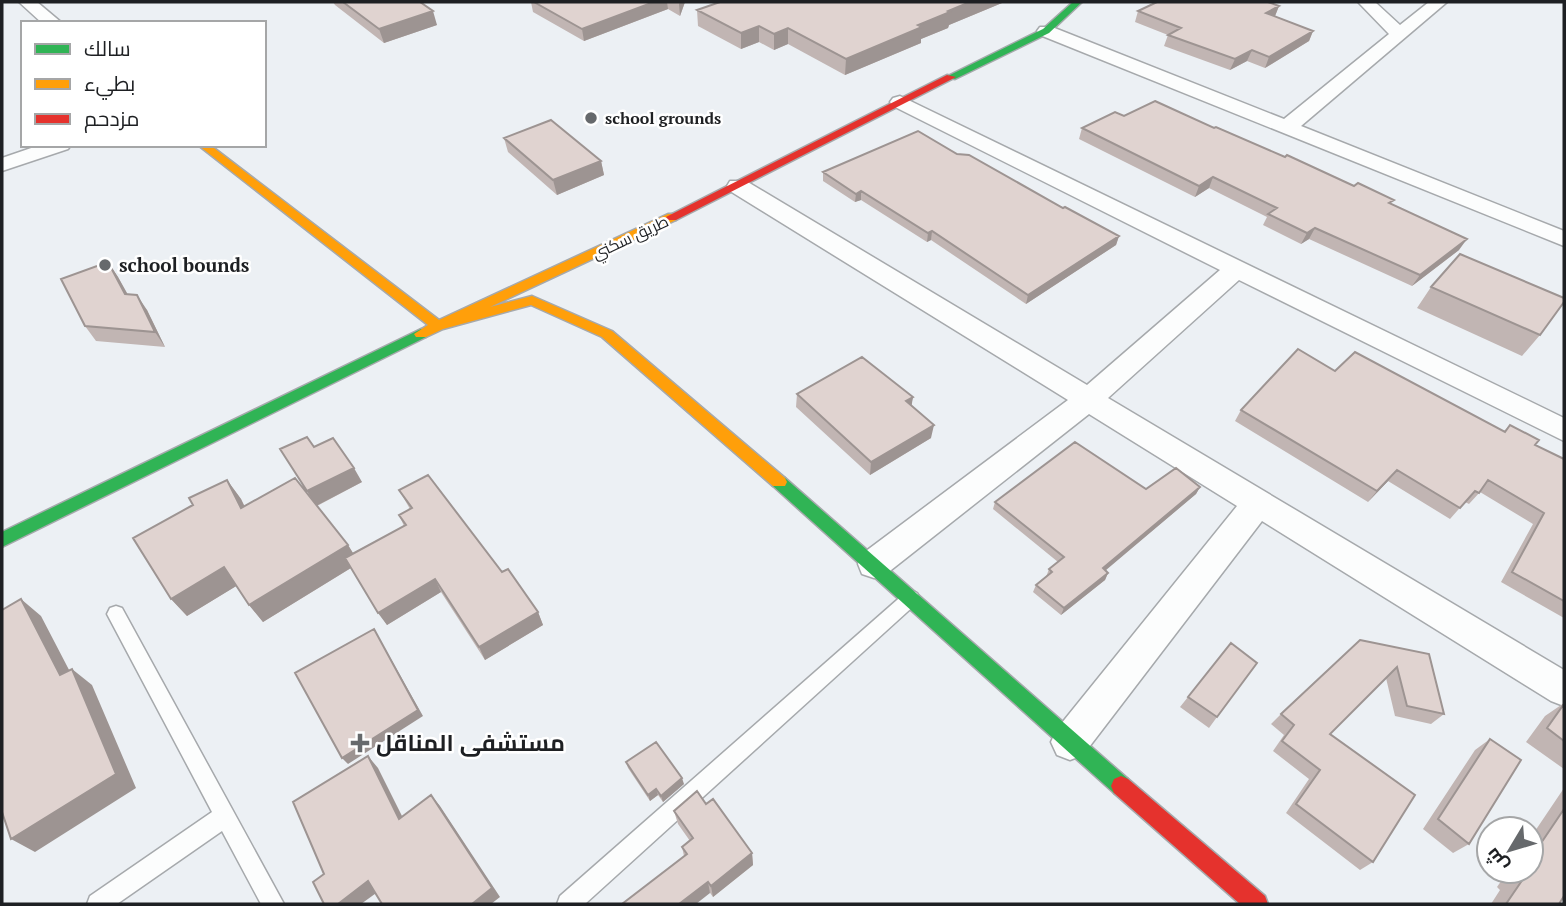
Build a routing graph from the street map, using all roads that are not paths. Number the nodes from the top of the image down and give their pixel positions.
1 (27, 2) edge
2 (1077, 2) edge
3 (1366, 2) edge
4 (1428, 5) edge
5 (50, 21) edge
6 (1046, 31) junction
7 (1399, 34) junction
8 (900, 102) junction
9 (1286, 128) junction
10 (55, 147) edge
11 (206, 147) edge
12 (2, 165) edge
13 (738, 186) junction
14 (1564, 239) edge
15 (1237, 268) junction
16 (438, 326) junction
17 (1089, 399) junction
18 (1564, 430) edge
19 (1258, 502) junction
20 (2, 540) edge
21 (874, 564) junction
22 (911, 598) junction
23 (116, 614) dead end
24 (1564, 689) edge
25 (1070, 741) junction
26 (225, 816) junction
27 (98, 904) edge
28 (273, 904) edge
29 (568, 904) edge
30 (1257, 904) edge

1 - 5 street
2 - 6 street, طريق سكني
3 - 7 street
4 - 7 street
6 - 8 street, طريق سكني
6 - 9 street
7 - 9 street
8 - 13 street, طريق سكني
8 - 15 street
9 - 14 street
10 - 12 street
11 - 16 street
13 - 16 street, طريق سكني
13 - 17 street
15 - 17 street
15 - 18 street
16 - 20 street
16 - 21 street
17 - 19 street
17 - 21 street
19 - 24 street
19 - 25 street
21 - 22 street
22 - 25 street
22 - 29 lane
23 - 26 lane
25 - 30 street
26 - 27 lane
26 - 28 lane

